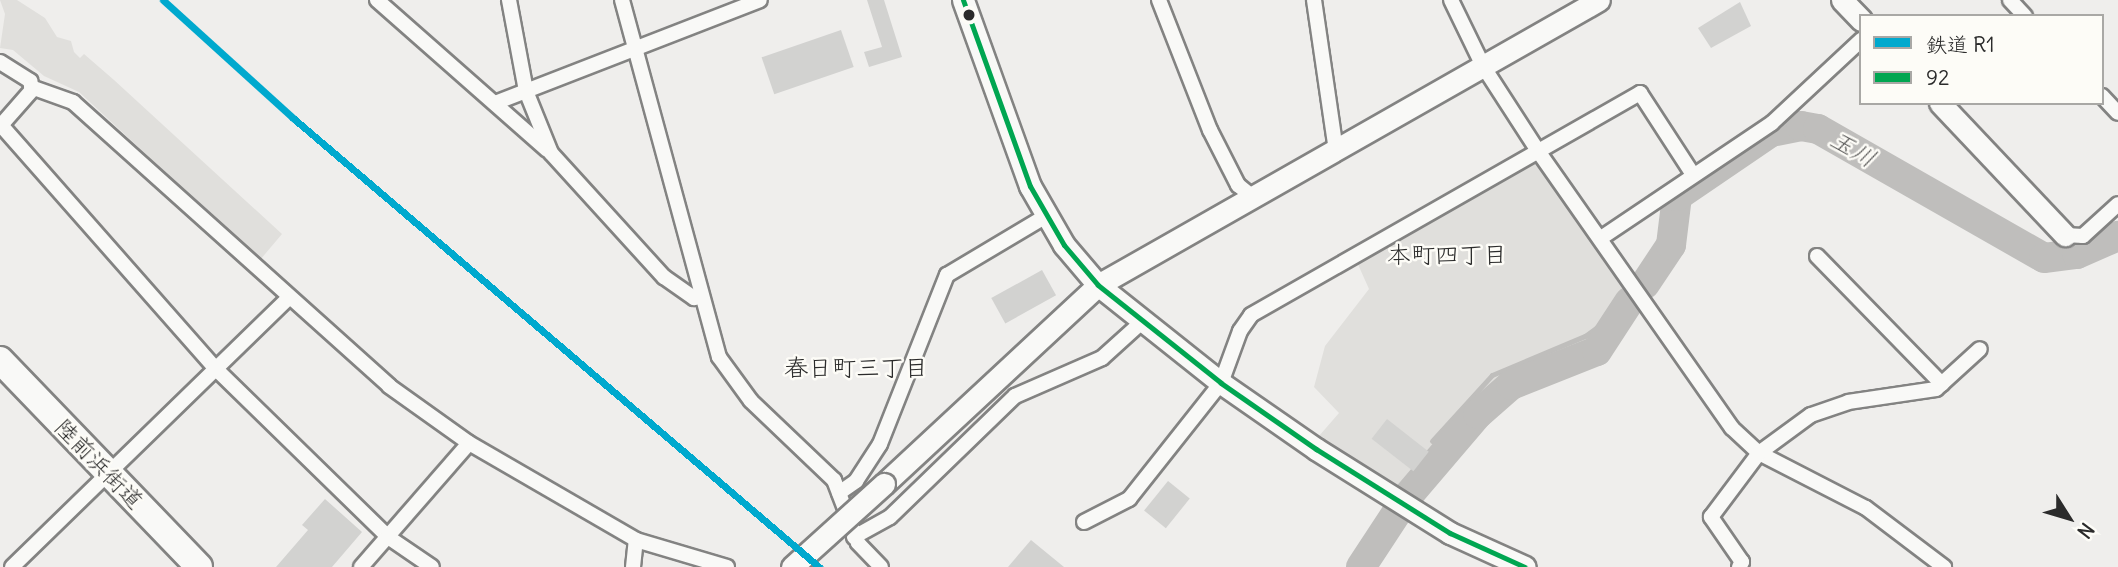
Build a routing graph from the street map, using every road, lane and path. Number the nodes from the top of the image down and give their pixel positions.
1 (377, 0) edge
2 (509, 0) edge
3 (622, 0) edge
4 (760, 0) edge
5 (963, 0) edge
6 (1159, 0) edge
7 (1314, 0) edge
8 (1451, 0) edge
9 (1599, 0) edge
10 (1842, 0) edge
11 (2010, 0) edge
12 (2023, 14) edge
13 (1859, 18) edge
14 (1859, 42) edge
15 (639, 47) junction
16 (0, 62) edge
17 (1483, 66) junction
18 (31, 87) junction
19 (526, 91) junction
20 (2104, 98) edge
21 (495, 103) junction
22 (1942, 105) edge
23 (2118, 113) edge
24 (1, 124) edge
25 (1336, 150) junction
26 (1538, 151) junction
27 (551, 153) junction
28 (1692, 173) junction
29 (1255, 198) junction
30 (2118, 204) edge
31 (1046, 216) junction
32 (2065, 235) joint
33 (1601, 238) junction
34 (1817, 256) dead end
35 (1098, 285) junction
36 (699, 295) junction
37 (288, 299) junction
38 (1143, 321) junction
39 (1980, 349) dead end
40 (0, 360) edge
41 (215, 368) junction
42 (1221, 383) junction
43 (1942, 384) junction
44 (469, 443) junction
45 (1759, 453) junction
46 (108, 474) junction
47 (839, 492) junction
48 (1084, 522) dead end
49 (388, 537) junction
50 (854, 537) junction
51 (636, 540) junction
52 (12, 567) edge
53 (199, 567) edge
54 (361, 567) edge
55 (432, 567) edge
56 (633, 567) edge
57 (727, 567) edge
58 (792, 567) edge
59 (881, 567) edge
60 (1525, 567) edge
61 (1739, 567) edge
62 (1944, 567) edge

1 - 21 street
2 - 19 street
3 - 15 street
4 - 15 street
5 - 31 street
6 - 29 street
7 - 25 street
8 - 17 street
9 - 17 street
10 - 13 street
11 - 12 street
14 - 28 street
15 - 19 street
15 - 36 street
16 - 18 street
17 - 25 street
17 - 26 street
18 - 24 street
18 - 37 street
19 - 21 street
19 - 27 street
20 - 23 street
21 - 27 street
22 - 32 street
24 - 41 street
25 - 29 street
26 - 28 street
26 - 33 street
26 - 42 street
27 - 36 street
28 - 33 street
29 - 35 street
30 - 32 street
31 - 35 street
31 - 47 street
33 - 45 street
34 - 43 street
35 - 38 street
35 - 58 street, bridge
36 - 47 street
37 - 41 street
37 - 44 street
38 - 42 street
38 - 50 street
39 - 43 street
40 - 46 highway, 陸前浜街道
41 - 46 street
41 - 49 street
42 - 48 street
42 - 60 street
43 - 45 street
44 - 49 street
44 - 51 street
45 - 61 street
45 - 62 street
46 - 52 street
46 - 53 highway, 陸前浜街道
47 - 50 street
49 - 54 street
49 - 55 street
50 - 59 street
51 - 56 street
51 - 57 street

